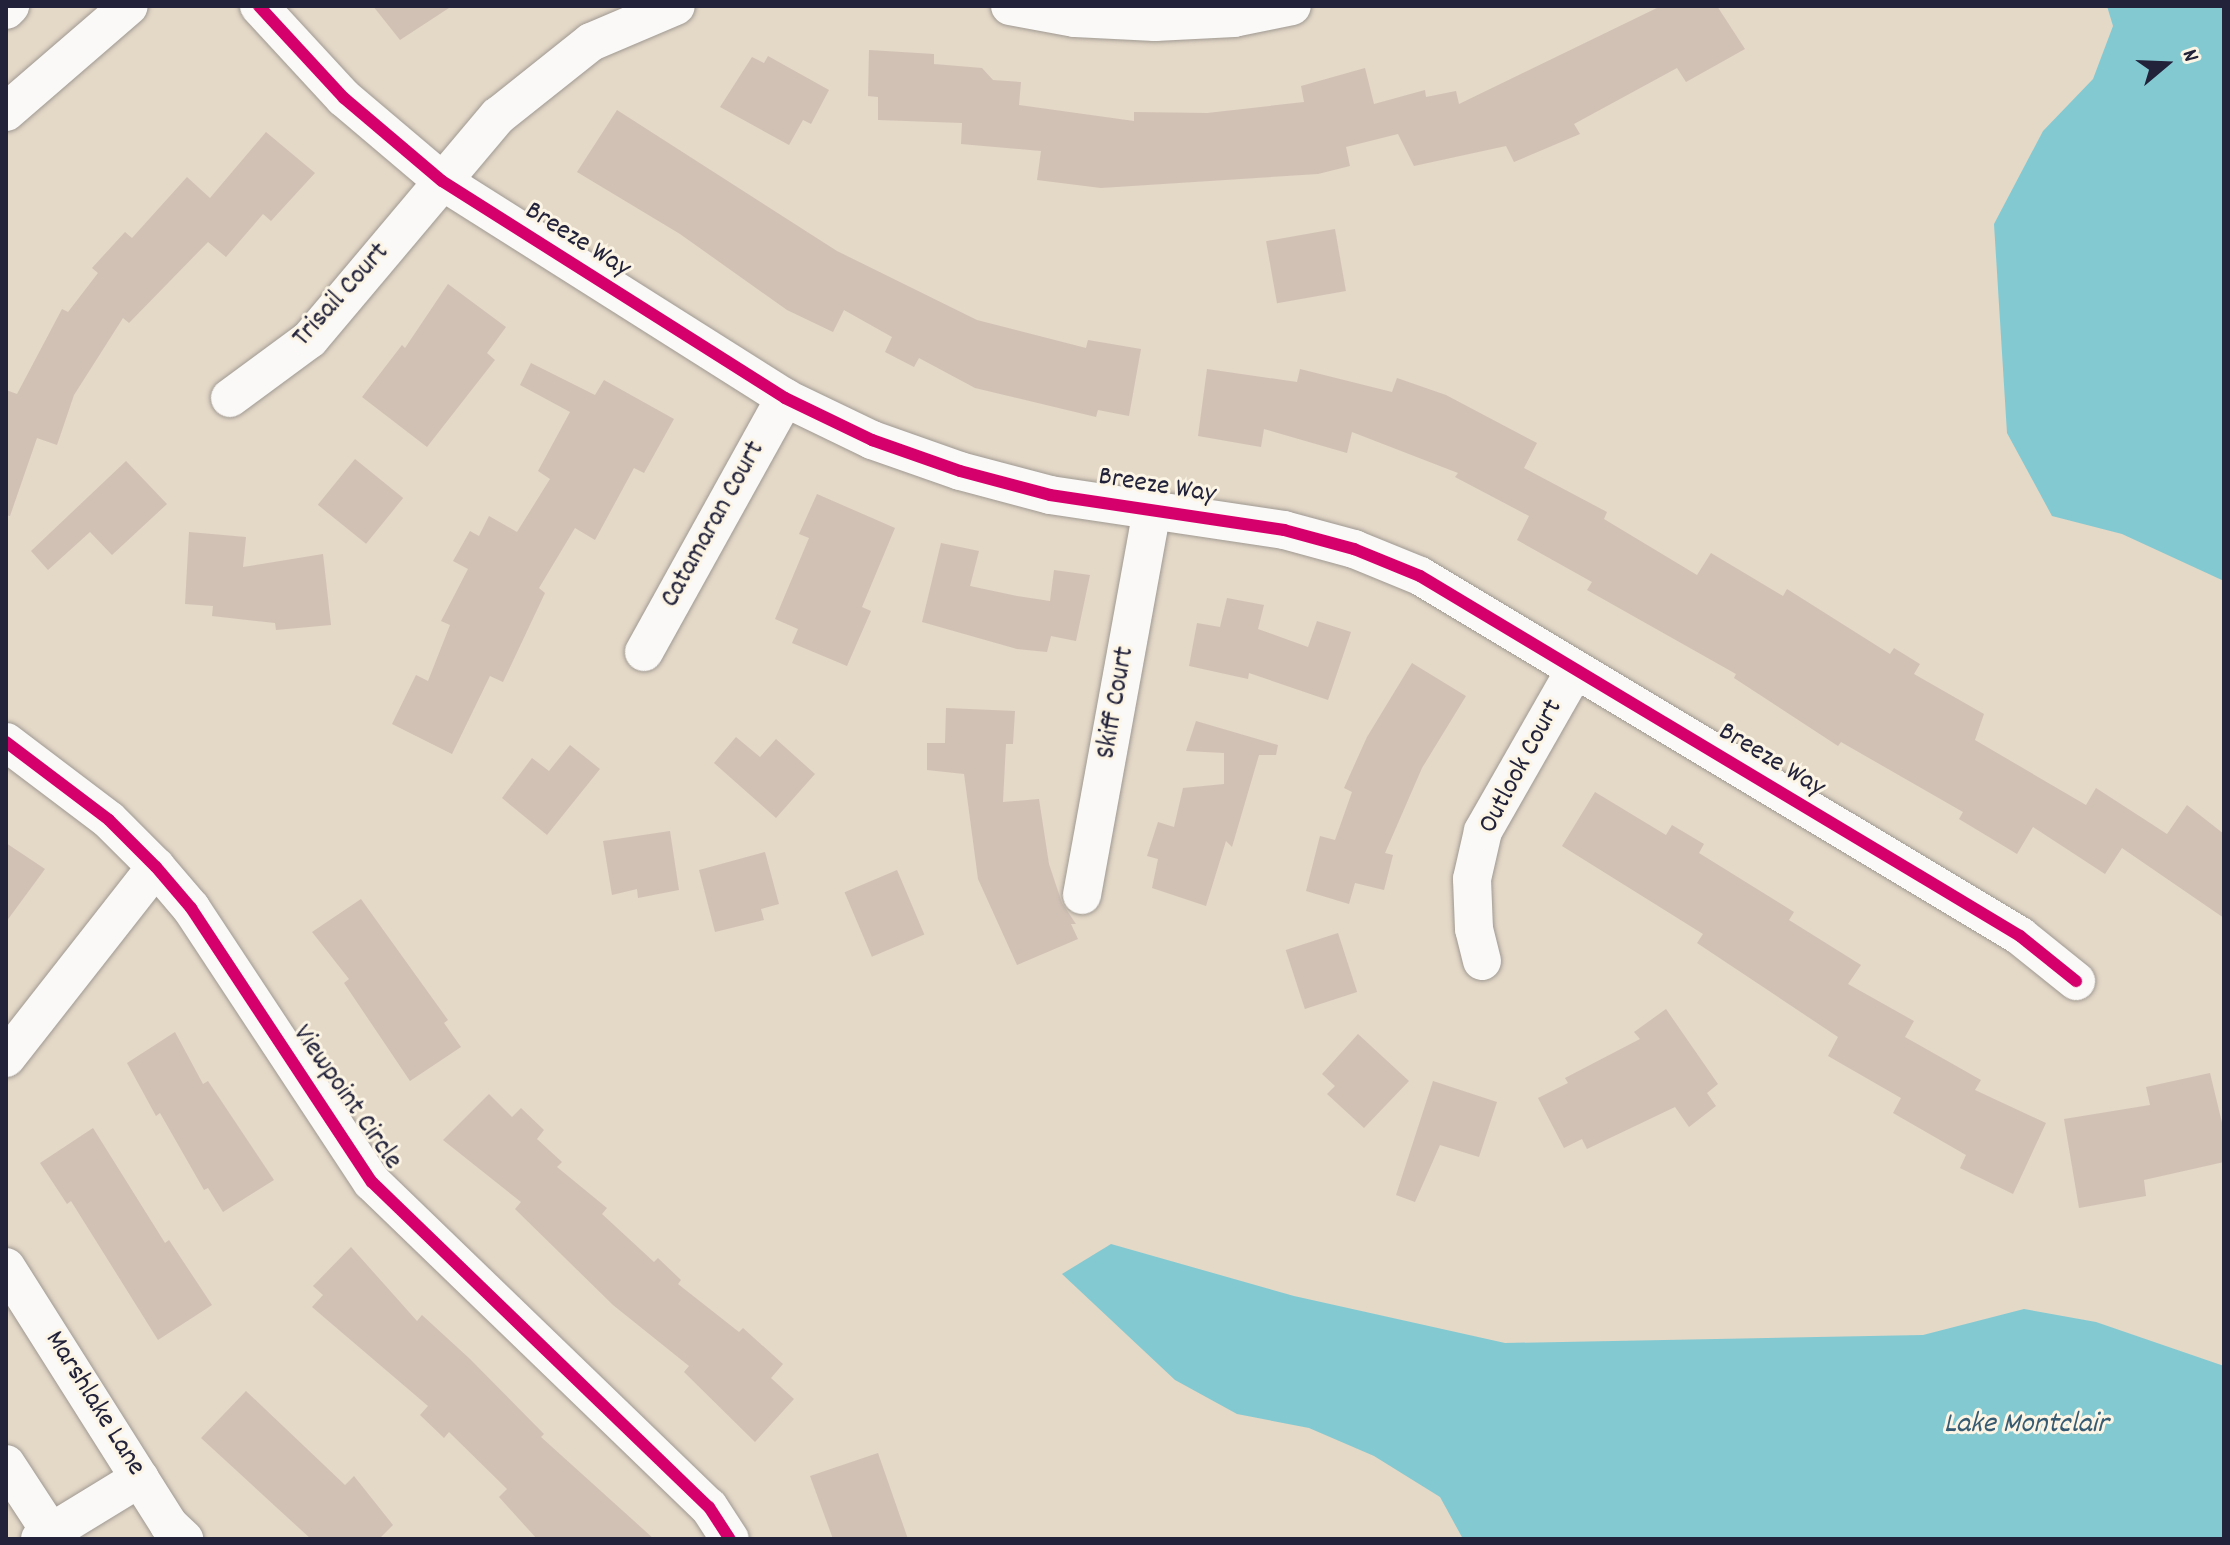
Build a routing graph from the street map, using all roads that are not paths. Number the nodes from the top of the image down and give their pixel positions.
1 (10, 6) edge
2 (129, 6) edge
3 (259, 6) edge
4 (676, 6) edge
5 (1010, 6) edge
6 (1292, 6) edge
7 (6, 10) edge
8 (6, 112) edge
9 (442, 181) junction
10 (230, 398) dead end
11 (785, 398) junction
12 (1152, 510) junction
13 (644, 652) dead end
14 (1575, 670) junction
15 (6, 742) edge
16 (156, 867) junction
17 (1082, 895) dead end
18 (1482, 961) dead end
19 (2076, 981) dead end
20 (6, 1058) edge
21 (6, 1267) edge
22 (6, 1464) edge
23 (140, 1478) junction
24 (48, 1537) edge
25 (184, 1539) edge
26 (730, 1539) edge

1 - 7 street
2 - 8 street
3 - 9 street, Breeze Way
4 - 9 street, Trisail Court
5 - 6 street
9 - 10 street, Trisail Court
9 - 11 street, Breeze Way
11 - 12 street, Breeze Way
11 - 13 street, Catamaran Court
12 - 14 street, Breeze Way
12 - 17 street, Skiff Court
14 - 18 street, Outlook Court
14 - 19 street, Breeze Way
15 - 16 street, Viewpoint Circle
16 - 20 street
16 - 26 street, Viewpoint Circle
21 - 23 street, Marshlake Lane
22 - 24 street
23 - 24 street
23 - 25 street, Marshlake Lane

